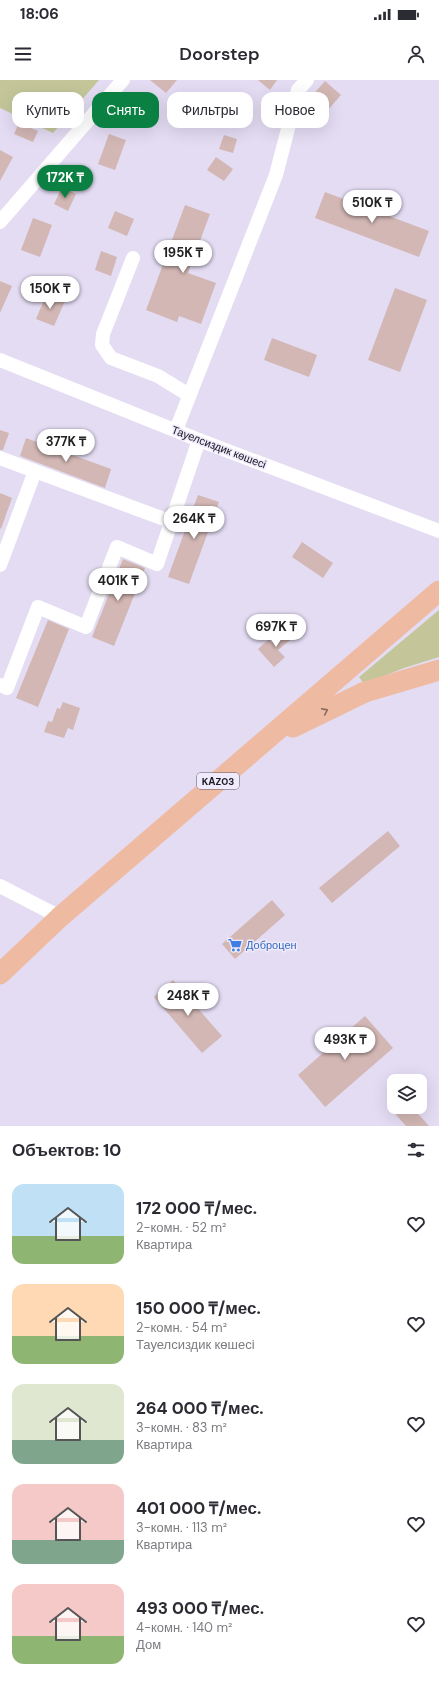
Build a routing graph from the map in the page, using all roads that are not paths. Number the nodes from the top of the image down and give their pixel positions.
1 (122, 80) edge
2 (307, 80) edge
3 (0, 222) edge
4 (133, 258) dead end
5 (0, 360) edge
6 (189, 396) junction
7 (176, 430) junction
8 (199, 440) junction
9 (0, 458) edge
10 (35, 471) junction
11 (172, 522) junction
12 (439, 532) edge
13 (6, 533) edge
14 (0, 565) edge
15 (439, 591) edge
16 (439, 670) edge
17 (0, 685) edge
18 (265, 740) junction
19 (0, 886) edge
20 (60, 917) junction
21 (0, 974) edge

1 - 3 street
2 - 6 street
4 - 6 street
5 - 7 street, Тауелсиздик көшесі
6 - 7 street
7 - 8 street, Тауелсиздик көшесі
8 - 11 street
8 - 12 street, Тауелсиздик көшесі
9 - 10 street
10 - 11 street
10 - 13 street
11 - 17 street
13 - 14 street
15 - 18 highway, KАZ03
18 -> 16 highway, KАZ03
18 - 20 highway, KАZ03
19 - 20 street
20 - 21 highway, KАZ03

